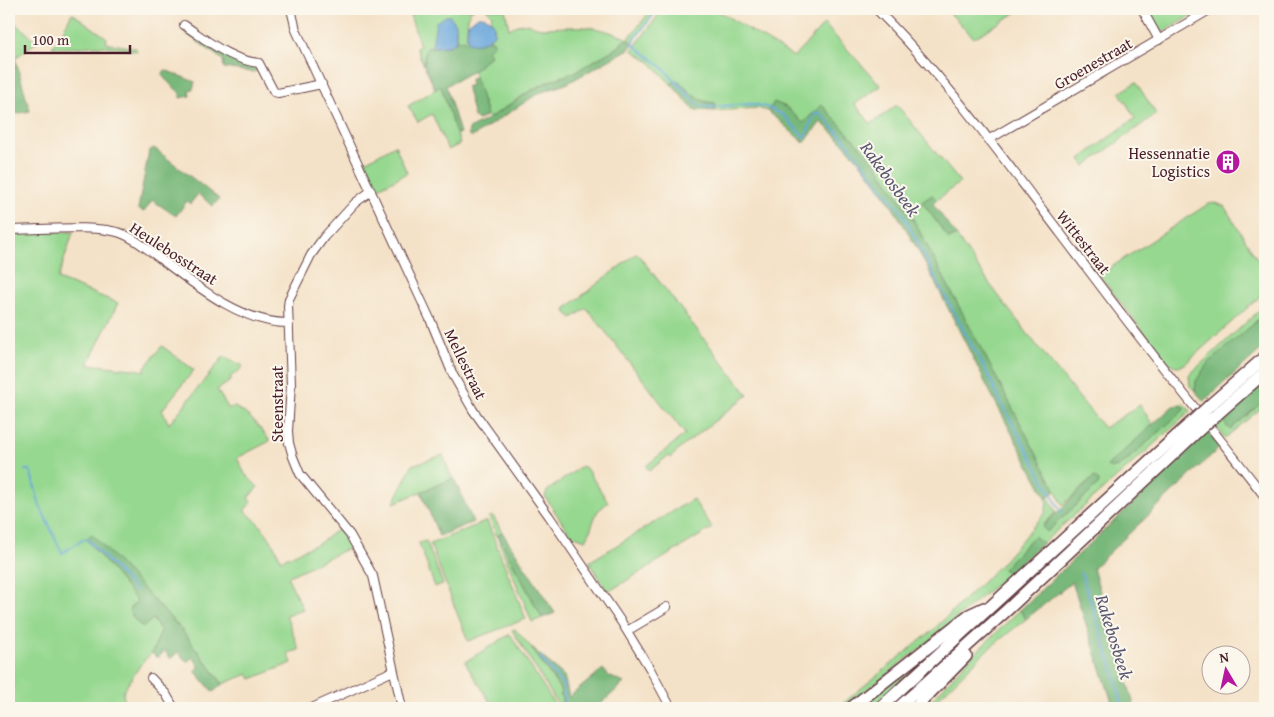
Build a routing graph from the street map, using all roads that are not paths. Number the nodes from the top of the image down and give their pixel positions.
1 (291, 9) edge
2 (876, 9) edge
3 (1142, 9) edge
4 (1212, 9) edge
5 (184, 25) dead end
6 (1159, 40) junction
7 (322, 84) junction
8 (988, 140) junction
9 (371, 191) junction
10 (9, 230) edge
11 (289, 322) junction
12 (1265, 357) edge
13 (1265, 372) edge
14 (1213, 411) junction
15 (1198, 424) junction
16 (1265, 497) edge
17 (1001, 599) junction
18 (666, 607) dead end
19 (1007, 610) junction
20 (627, 632) junction
21 (393, 671) junction
22 (151, 678) dead end
23 (174, 708) edge
24 (312, 708) edge
25 (402, 708) edge
26 (671, 708) edge
27 (850, 708) edge
28 (880, 708) edge
29 (898, 708) edge
30 (915, 708) edge

1 - 7 street, Mellestraat
2 - 8 street, Wittestraat
3 - 6 street
4 - 6 street, Groenestraat
5 - 7 street
6 - 8 street, Groenestraat
7 - 9 street, Mellestraat
8 - 16 street, Wittestraat
9 - 11 street, Steenstraat
9 - 20 street, Mellestraat
10 - 11 street, Heulebosstraat
11 - 21 street, Steenstraat
12 - 14 highway
13 - 14 highway
14 - 15 highway, bridge
15 - 17 highway
15 - 19 highway
17 - 27 highway
17 - 28 highway
18 - 20 street
19 - 29 highway
19 - 30 highway
20 - 26 street, Mellestraat
21 - 24 street
21 - 25 street, Steenstraat
22 - 23 street

